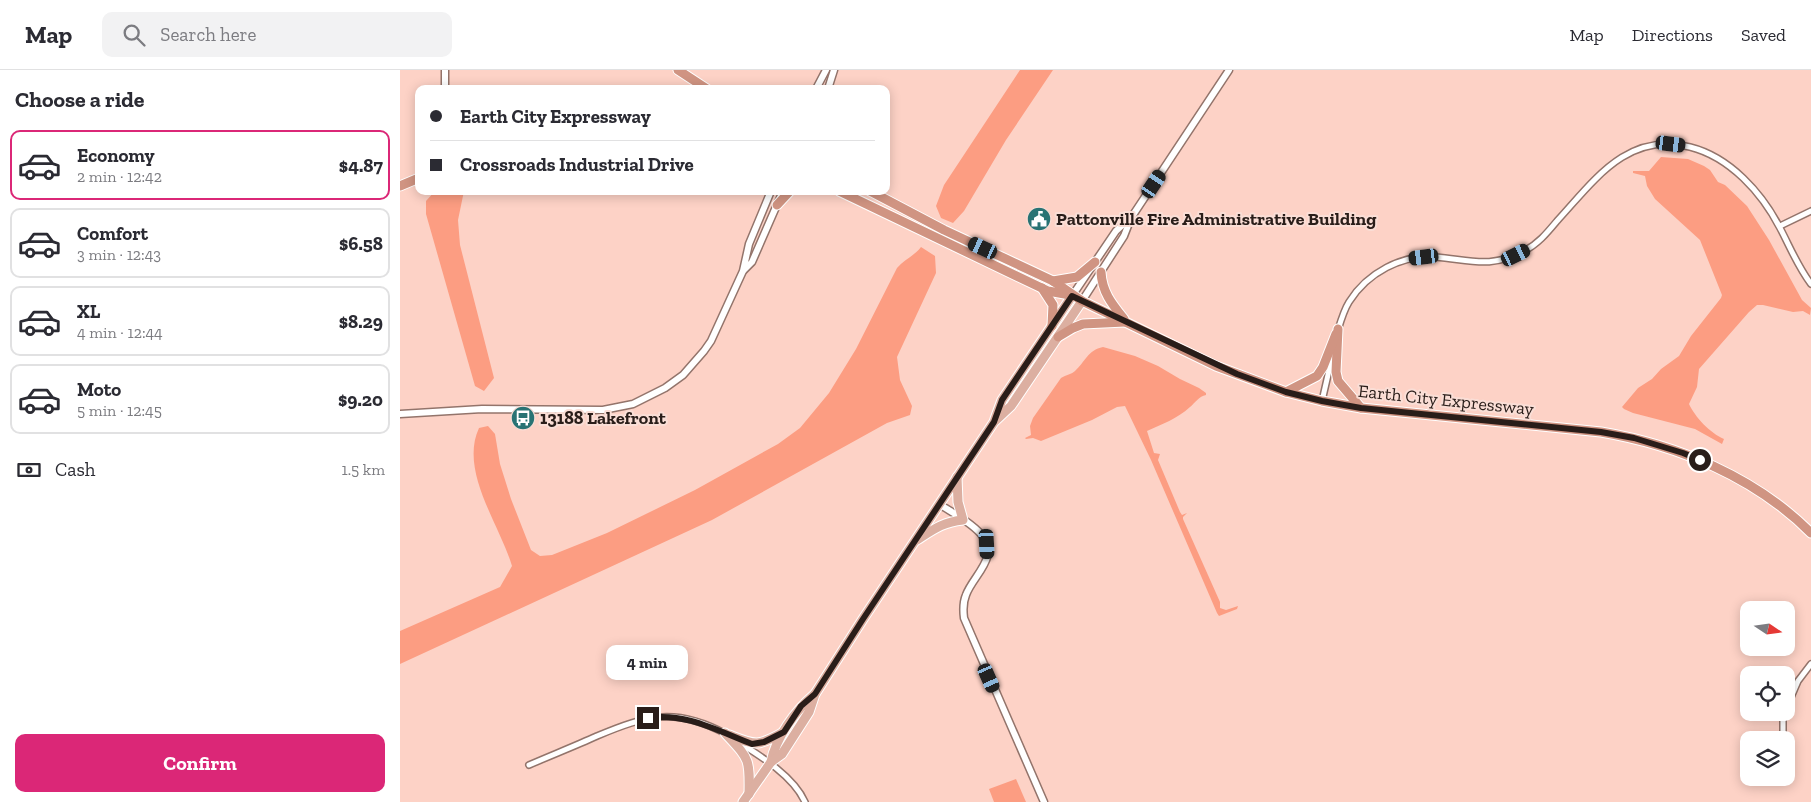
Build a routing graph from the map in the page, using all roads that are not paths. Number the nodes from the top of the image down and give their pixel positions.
1 (445, 70) edge
2 (678, 70) edge
3 (826, 70) edge
4 (834, 70) edge
5 (1230, 70) edge
6 (445, 85) edge
7 (701, 85) edge
8 (818, 85) edge
9 (829, 85) edge
10 (415, 180) edge
11 (400, 186) edge
12 (769, 195) edge
13 (781, 195) edge
14 (786, 195) edge
15 (847, 195) edge
16 (878, 195) edge
17 (777, 204) junction
18 (1811, 211) edge
19 (1133, 215) junction
20 (1780, 226) junction
21 (1095, 262) junction
22 (743, 271) junction
23 (1101, 272) junction
24 (1052, 281) junction
25 (1811, 284) edge
26 (1042, 288) junction
27 (1072, 296) junction
28 (1082, 301) junction
29 (1125, 322) junction
30 (1052, 326) junction
31 (1338, 329) junction
32 (1058, 337) junction
33 (1286, 392) junction
34 (1322, 401) junction
35 (1361, 408) junction
36 (400, 414) edge
37 (994, 422) junction
38 (957, 476) junction
39 (939, 504) junction
40 (963, 520) junction
41 (1811, 533) edge
42 (913, 543) junction
43 (1811, 664) edge
44 (1795, 687) edge
45 (815, 694) junction
46 (784, 732) junction
47 (725, 733) junction
48 (770, 762) junction
49 (529, 765) dead end
50 (749, 794) junction
51 (743, 802) edge
52 (805, 802) edge
53 (1044, 802) edge

1 - 6 street
2 - 7 highway
3 - 8 street
4 - 9 street
5 - 19 street
10 - 11 highway
12 - 22 street
13 - 17 street
14 - 17 highway
15 - 26 highway, Earth City Expressway
16 - 24 highway, Earth City Expressway
17 - 22 street
18 - 20 street
19 - 21 street
19 - 23 street
20 - 25 street
20 - 31 street
21 - 24 highway
21 - 27 street
22 - 36 street
23 - 28 street
23 - 29 highway
24 - 27 highway, Earth City Expressway
26 - 27 highway, Earth City Expressway
26 - 30 highway
27 - 28 highway, Earth City Expressway
27 - 30 main road
28 - 29 highway, Earth City Expressway
28 - 32 main road
29 - 32 highway
29 - 33 highway, Earth City Expressway
30 - 37 main road
31 - 33 highway
31 - 34 street
31 - 35 highway
32 - 37 main road
33 - 34 highway, Earth City Expressway
34 - 35 highway, Earth City Expressway
35 - 41 highway, Earth City Expressway
37 - 38 main road
38 - 39 main road
38 - 40 main road
39 - 40 street
39 - 42 main road
40 - 42 main road
40 - 53 street
42 - 45 main road
43 - 44 street
45 - 46 main road
45 - 48 main road
46 - 47 main road
46 - 48 main road
47 - 48 street
47 - 49 street
47 - 50 main road
48 - 50 main road
48 - 52 street
50 - 51 main road

